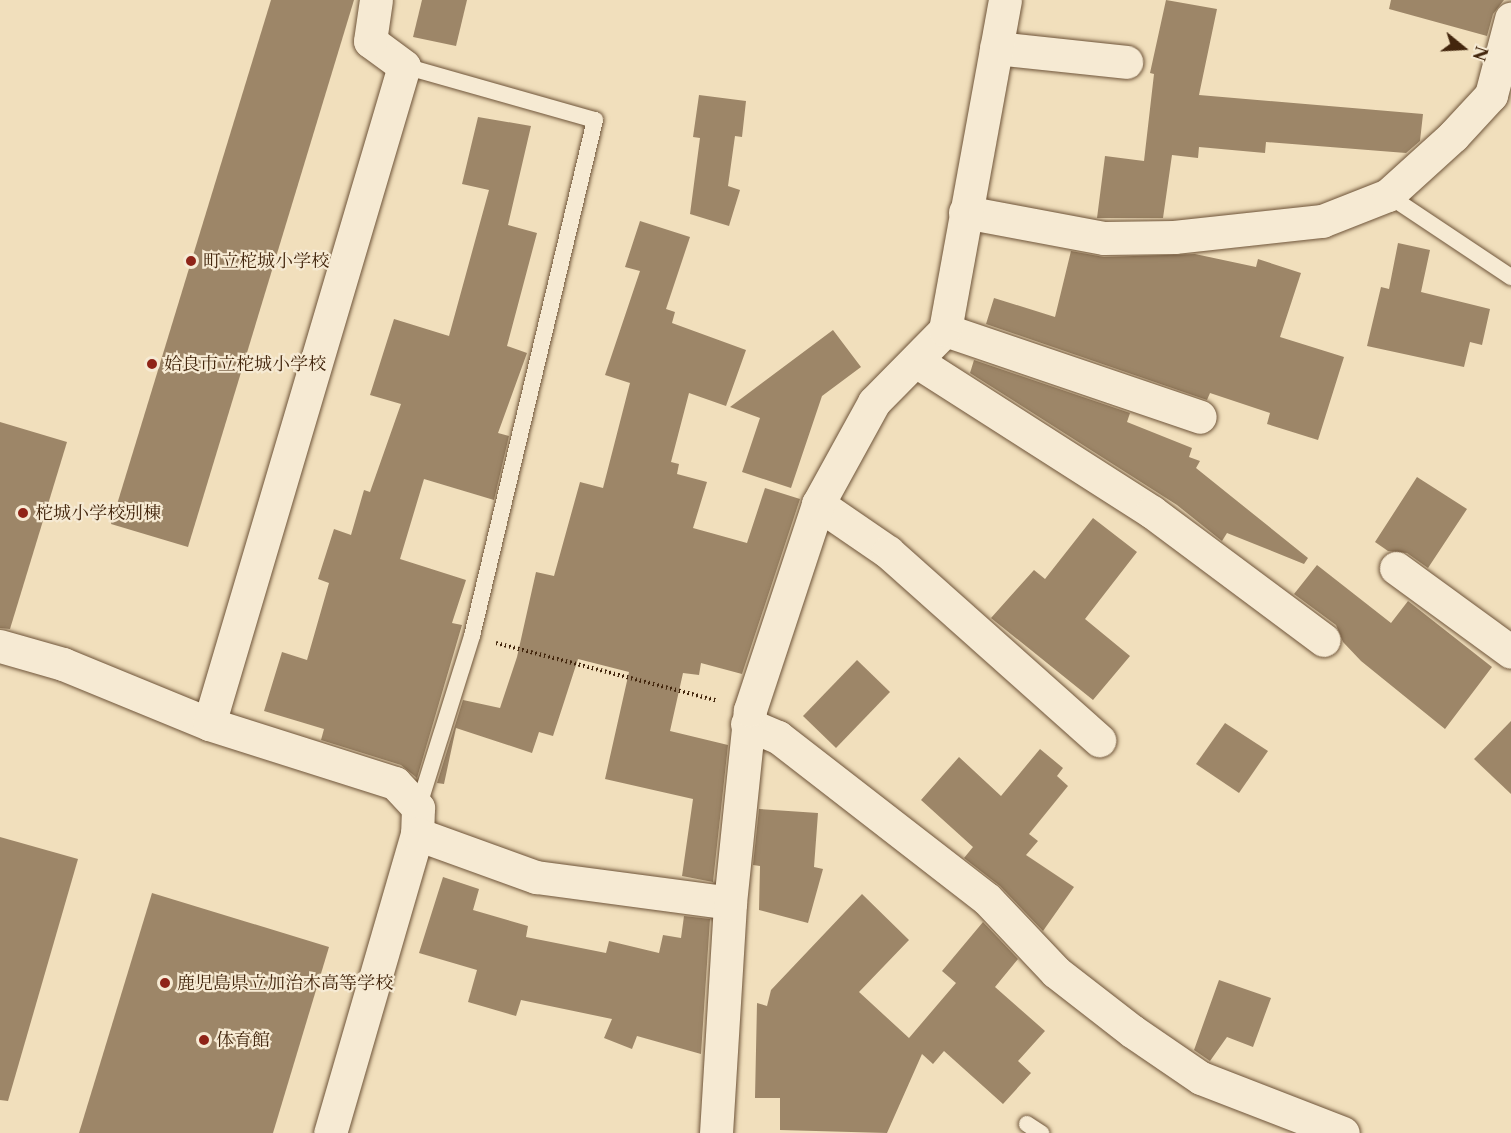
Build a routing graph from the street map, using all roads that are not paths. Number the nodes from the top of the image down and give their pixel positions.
1 (376, 0) edge
2 (1005, 0) edge
3 (1511, 19) edge
4 (996, 48) junction
5 (1126, 62) dead end
6 (404, 66) junction
7 (1501, 101) edge
8 (1388, 195) junction
9 (965, 212) junction
10 (1511, 277) edge
11 (945, 330) junction
12 (916, 361) junction
13 (1200, 417) dead end
14 (818, 504) junction
15 (1396, 568) dead end
16 (1324, 640) dead end
17 (0, 646) edge
18 (1511, 652) edge
19 (749, 717) junction
20 (209, 724) junction
21 (1100, 740) dead end
22 (418, 821) junction
23 (730, 903) junction
24 (330, 1133) edge
25 (717, 1133) edge
26 (1343, 1133) edge

1 - 6 street
2 - 4 street
3 - 7 street
4 - 5 street
4 - 9 street
6 - 20 street
6 - 22 lane
7 - 8 street
8 - 9 street
8 - 10 lane
9 - 11 street
11 - 12 street
11 - 13 street
12 - 14 street
12 - 16 street
14 - 19 street
14 - 21 street
15 - 18 street
17 - 20 street
19 - 23 street
19 - 26 street
20 - 22 street
22 - 23 street
22 - 24 street
23 - 25 street

